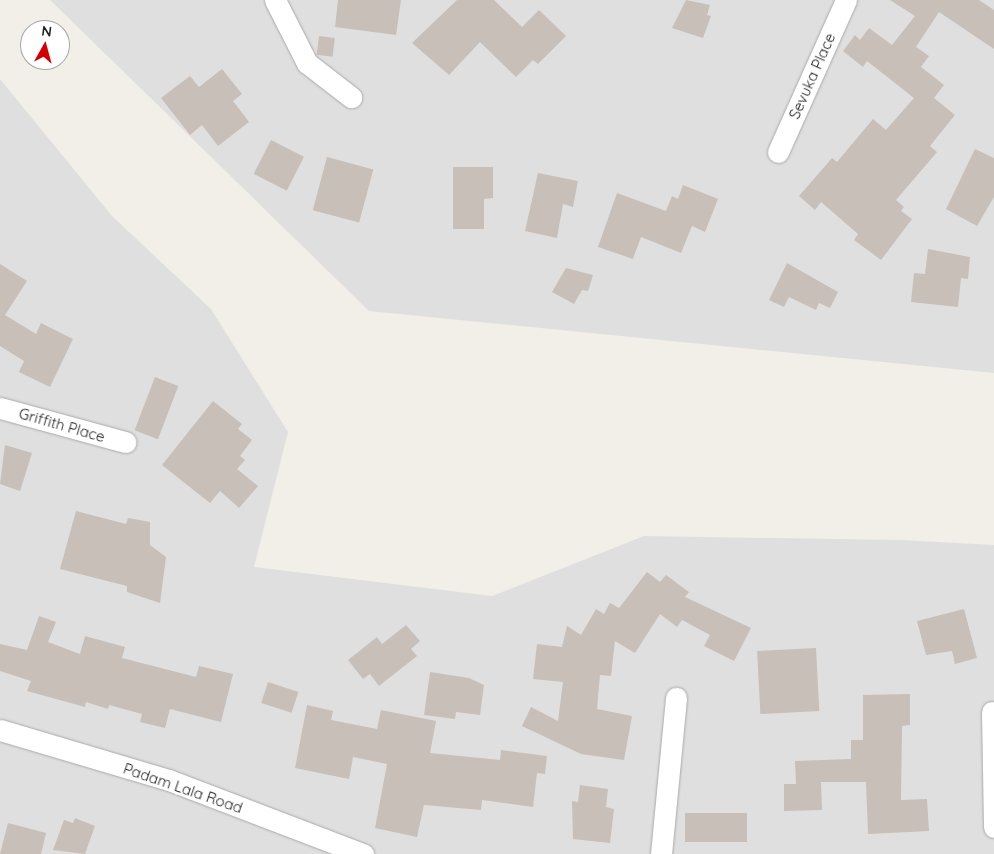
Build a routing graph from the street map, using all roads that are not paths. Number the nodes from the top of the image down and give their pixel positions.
1 (276, 0) edge
2 (846, 0) edge
3 (351, 96) dead end
4 (778, 152) dead end
5 (0, 408) edge
6 (125, 442) dead end
7 (676, 698) dead end
8 (992, 712) dead end
9 (0, 730) edge
10 (994, 826) edge
11 (363, 854) edge
12 (662, 854) edge

1 - 3 street
2 - 4 street, Sevuka Place
5 - 6 street, Griffith Place
7 - 12 street
8 - 10 street
9 - 11 street, Padam Lala Road

